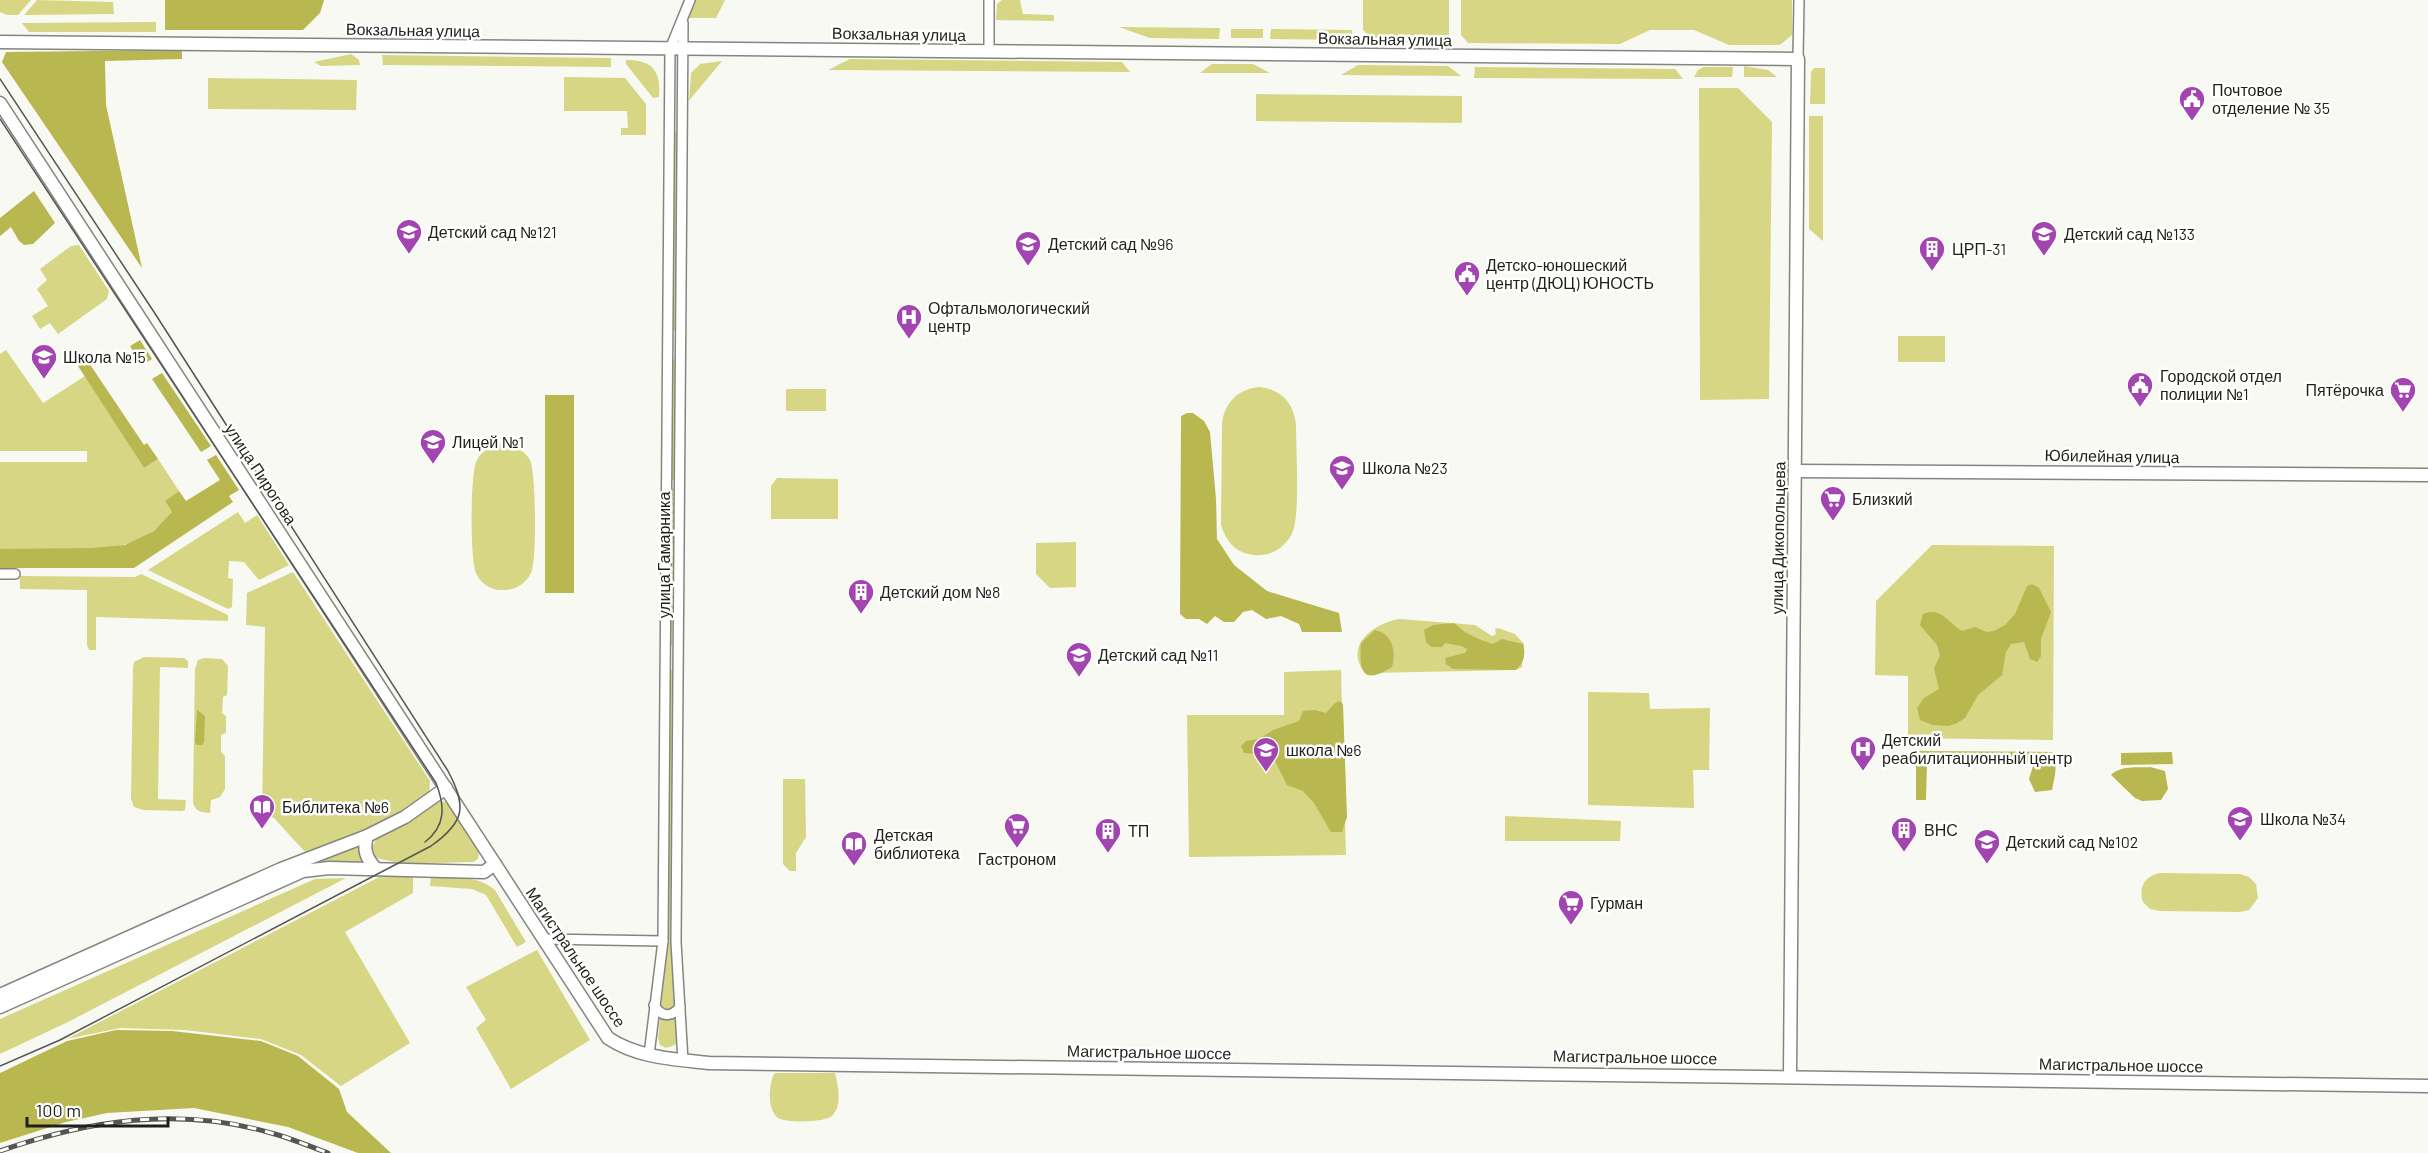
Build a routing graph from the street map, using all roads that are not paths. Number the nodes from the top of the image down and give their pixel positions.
1 (690, 0) edge
2 (989, 0) edge
3 (1799, 0) edge
4 (2, 43) edge
5 (676, 49) junction
6 (989, 51) junction
7 (1798, 59) junction
8 (0, 103) edge
9 (1796, 471) junction
10 (2428, 475) edge
11 (0, 574) edge
12 (15, 574) dead end
13 (446, 788) junction
14 (367, 836) junction
15 (495, 864) junction
16 (376, 869) junction
17 (543, 939) junction
18 (663, 941) junction
19 (0, 995) edge
20 (654, 1005) junction
21 (0, 1006) edge
22 (680, 1007) junction
23 (649, 1055) junction
24 (683, 1061) junction
25 (1790, 1076) junction
26 (2428, 1086) edge

1 - 5 street
2 - 6 street
3 - 7 street, улица Дикопольцева
4 - 5 main road, Вокзальная улица
5 - 6 main road, Вокзальная улица
5 - 18 street, улица Гамарника
5 - 22 street, улица Гамарника
6 - 7 main road, Вокзальная улица
7 - 9 main road, улица Дикопольцева
8 - 13 main road, улица Пирогова
9 - 10 main road, Юбилейная улица
9 - 25 main road, улица Дикопольцева
11 - 12 street
13 - 14 main road
13 - 15 main road, улица Пирогова
14 - 16 main road
14 - 19 main road
15 - 16 main road
15 - 17 main road, Магистральное шоссе
16 - 21 main road
17 - 18 street
17 - 23 main road, Магистральное шоссе
18 - 20 street, улица Гамарника
20 - 22 street
20 - 23 street, улица Гамарника
22 - 24 street, улица Гамарника
23 - 24 main road, Магистральное шоссе
24 - 25 main road, Магистральное шоссе
25 - 26 main road, Магистральное шоссе

